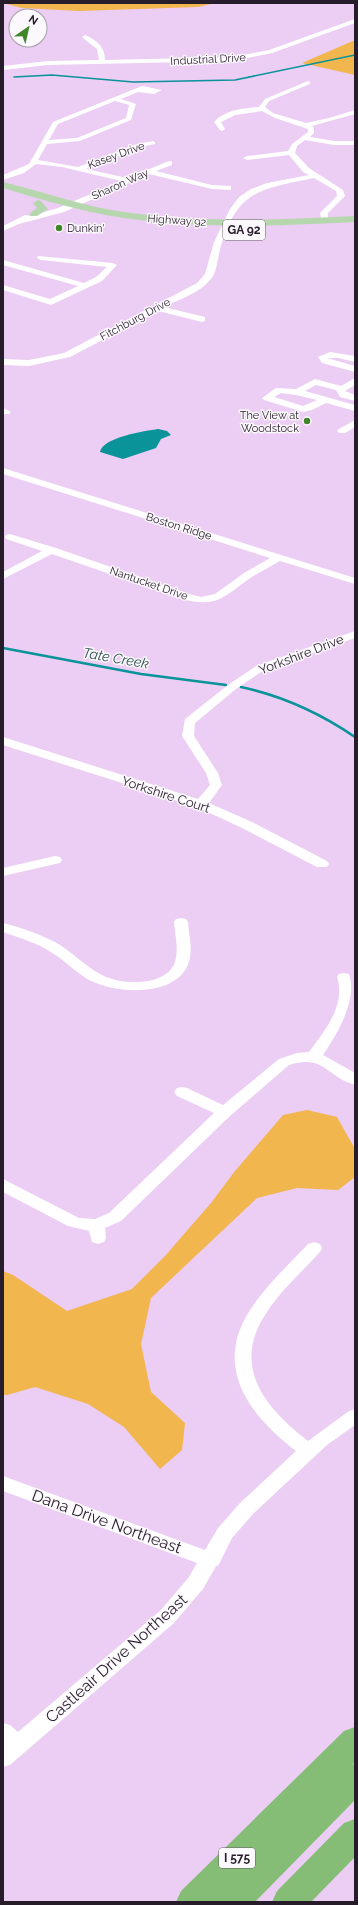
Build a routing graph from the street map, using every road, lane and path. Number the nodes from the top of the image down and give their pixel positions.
1 (355, 21) edge
2 (85, 37) dead end
3 (102, 62) junction
4 (3, 68) edge
5 (308, 83) dead end
6 (138, 90) dead end
7 (115, 99) junction
8 (263, 109) junction
9 (355, 112) edge
10 (306, 125) junction
11 (222, 129) dead end
12 (305, 138) junction
13 (45, 142) junction
14 (153, 143) dead end
15 (355, 143) edge
16 (291, 153) junction
17 (247, 158) dead end
18 (33, 162) junction
19 (169, 163) dead end
20 (79, 169) junction
21 (149, 172) junction
22 (314, 176) junction
23 (3, 178) edge
24 (128, 181) junction
25 (3, 185) edge
26 (228, 188) dead end
27 (3, 193) edge
28 (92, 197) junction
29 (38, 203) junction
30 (72, 205) junction
31 (55, 206) junction
32 (103, 212) junction
33 (34, 214) junction
34 (355, 220) edge
35 (325, 221) junction
36 (19, 222) junction
37 (355, 226) edge
38 (226, 227) junction
39 (3, 229) edge
40 (41, 258) dead end
41 (64, 260) junction
42 (3, 262) edge
43 (39, 273) junction
44 (86, 286) junction
45 (3, 287) edge
46 (157, 308) junction
47 (202, 319) dead end
48 (355, 359) edge
49 (3, 362) edge
50 (355, 369) edge
51 (355, 381) edge
52 (342, 389) junction
53 (297, 392) junction
54 (355, 398) edge
55 (324, 400) junction
56 (355, 408) edge
57 (355, 423) edge
58 (342, 431) dead end
59 (3, 470) edge
60 (10, 536) dead end
61 (52, 550) junction
62 (280, 557) junction
63 (3, 576) edge
64 (355, 581) edge
65 (355, 634) edge
66 (3, 741) edge
67 (201, 804) junction
68 (54, 860) dead end
69 (322, 864) dead end
70 (3, 872) edge
71 (181, 922) dead end
72 (3, 927) edge
73 (344, 977) dead end
74 (314, 1057) junction
75 (355, 1080) edge
76 (182, 1092) dead end
77 (224, 1112) junction
78 (3, 1185) edge
79 (314, 1248) dead end
80 (355, 1416) edge
81 (309, 1451) junction
82 (3, 1483) edge
83 (211, 1560) junction
84 (355, 1741) edge
85 (8, 1745) edge
86 (355, 1778) edge
87 (355, 1834) edge
88 (193, 1902) edge
89 (232, 1902) edge
90 (289, 1902) edge

1 - 3 street, Industrial Drive
2 - 3 street
3 - 4 street, Industrial Drive
5 - 8 street
6 - 7 street
7 - 13 street
7 - 13 street
8 - 10 street
8 - 11 street
9 - 10 street
10 - 12 street
12 - 15 street
12 - 16 street
13 - 18 street
14 - 20 street, Kasey Drive
16 - 17 street
16 - 22 street
18 - 20 street
18 - 23 street
19 - 21 street, Sharon Way
20 - 24 street
21 - 24 street, Sharon Way
21 - 26 street
22 - 35 street
22 - 38 street, Fitchburg Drive
24 - 28 street, Sharon Way
25 - 31 main road, Highway 92 / GA 92
27 - 29 main road, Highway 92 / GA 92
28 - 30 street, Sharon Way
28 - 31 main road
28 - 32 main road
29 - 31 main road, Highway 92 / GA 92
29 - 33 main road
30 - 31 main road, Highway 92 / GA 92
30 - 31 street, Sharon Way
30 - 32 main road, Highway 92 / GA 92
31 - 33 street
31 - 36 street
31 - 38 main road, Highway 92 / GA 92
32 - 38 main road, Highway 92 / GA 92
33 - 36 street
34 - 35 main road, Highway 92 / GA 92
35 - 38 main road, Highway 92 / GA 92
36 - 39 street
37 - 38 main road, Highway 92 / GA 92
38 - 46 street, Fitchburg Drive
40 - 41 street
41 - 43 street
41 - 44 street
42 - 43 street
43 - 44 street
44 - 45 street
46 - 47 street
46 - 49 street, Fitchburg Drive
48 - 50 street
51 - 52 street
52 - 53 street
52 - 54 street
53 - 55 street
53 - 55 street
55 - 56 street
57 - 58 street
59 - 62 street, Boston Ridge
60 - 61 street, Nantucket Drive
61 - 62 street, Nantucket Drive
61 - 63 street
62 - 64 street, Boston Ridge
65 - 67 street, Yorkshire Drive
66 - 67 street, Yorkshire Court
67 - 69 street, Yorkshire Court
68 - 70 street
71 - 72 street
73 - 74 street
74 - 75 street
74 - 77 street
76 - 77 street
77 - 78 street
79 - 81 street
80 - 81 street, Castleair Drive Northeast
81 - 83 street, Castleair Drive Northeast
82 - 83 street, Dana Drive Northeast
83 - 85 street, Castleair Drive Northeast
84 - 88 highway, I 575
86 - 89 highway
87 - 90 highway

